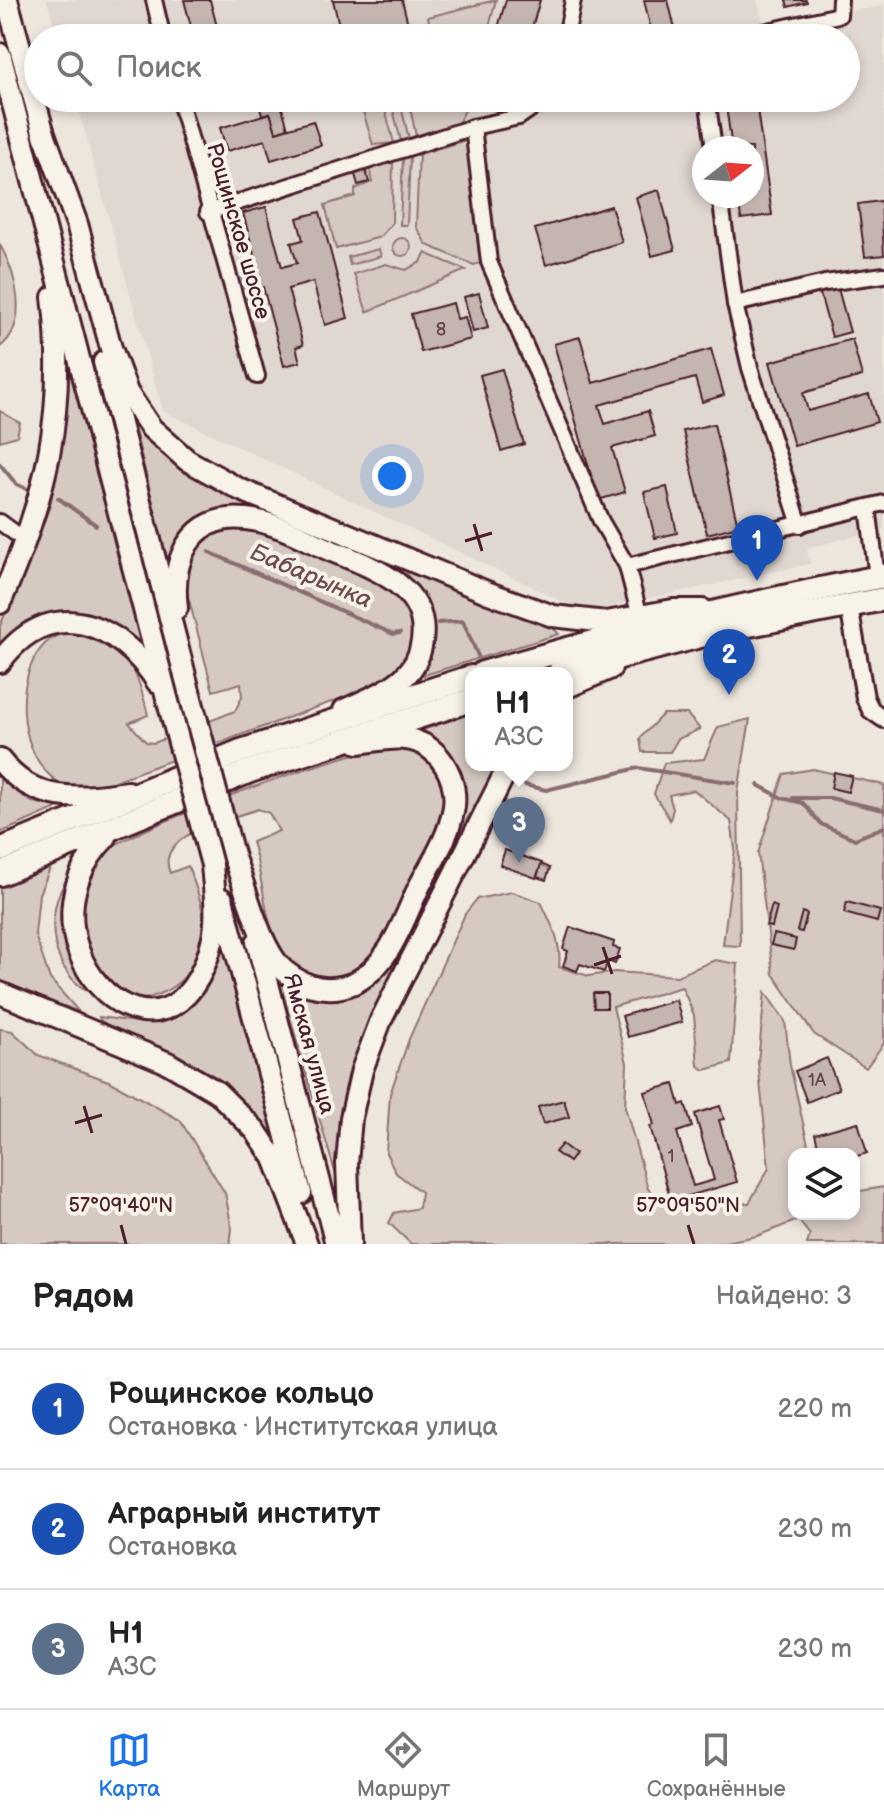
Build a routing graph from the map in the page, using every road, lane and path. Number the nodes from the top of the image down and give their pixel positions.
1 (7, 0) edge
2 (154, 0) edge
3 (573, 0) edge
4 (840, 8) edge
5 (160, 24) edge
6 (569, 24) edge
7 (785, 24) edge
8 (0, 54) edge
9 (24, 62) edge
10 (0, 83) edge
11 (15, 109) junction
12 (38, 112) edge
13 (183, 112) edge
14 (526, 112) edge
15 (709, 112) edge
16 (473, 127) junction
17 (42, 128) junction
18 (712, 136) edge
19 (722, 208) edge
20 (208, 212) junction
21 (884, 275) edge
22 (735, 304) junction
23 (257, 376) dead end
24 (884, 503) edge
25 (868, 507) junction
26 (0, 522) edge
27 (800, 525) junction
28 (26, 541) junction
29 (627, 566) junction
30 (882, 584) edge
31 (0, 603) edge
32 (849, 606) junction
33 (640, 617) junction
34 (719, 620) junction
35 (0, 662) edge
36 (503, 667) edge
37 (573, 668) edge
38 (465, 679) edge
39 (573, 684) edge
40 (189, 691) junction
41 (167, 698) junction
42 (465, 702) edge
43 (884, 719) edge
44 (313, 726) junction
45 (319, 749) junction
46 (0, 760) edge
47 (506, 771) edge
48 (144, 801) junction
49 (0, 850) edge
50 (234, 858) junction
51 (212, 865) junction
52 (0, 874) edge
53 (57, 878) dead end
54 (0, 993) edge
55 (84, 999) dead end
56 (307, 1244) edge
57 (314, 1244) edge
58 (336, 1244) edge
59 (350, 1244) edge

1 - 9 main road
2 - 5 street
3 - 6 street
4 - 7 street
8 - 11 main road
10 - 11 street
11 - 28 main road
11 - 41 main road
12 - 17 main road
13 - 20 street, Рощинское шоссе
14 - 16 street
15 - 18 street
16 - 20 street
16 - 29 street
17 - 33 main road
17 - 40 main road
19 - 22 street
20 - 23 street, Рощинское шоссе
21 - 22 street
22 - 27 street
24 - 25 street
25 - 27 street
25 - 30 street
26 - 28 street
27 - 29 street
28 - 31 main road
29 - 33 street
30 - 32 highway
30 - 34 highway
32 - 34 highway
32 - 43 street
33 - 34 main road
34 - 36 highway
34 - 37 highway
34 - 39 main road
35 - 41 main road
38 - 44 highway
40 - 44 main road
40 - 50 main road, bridge
41 - 51 main road, bridge
42 - 45 highway
44 - 48 highway
45 - 48 highway
45 - 50 main road
46 - 48 main road
47 - 59 main road
48 - 49 highway
48 - 52 highway
48 - 53 main road
50 - 58 main road, Ямская улица
51 - 55 main road
51 - 57 main road
54 - 56 main road

